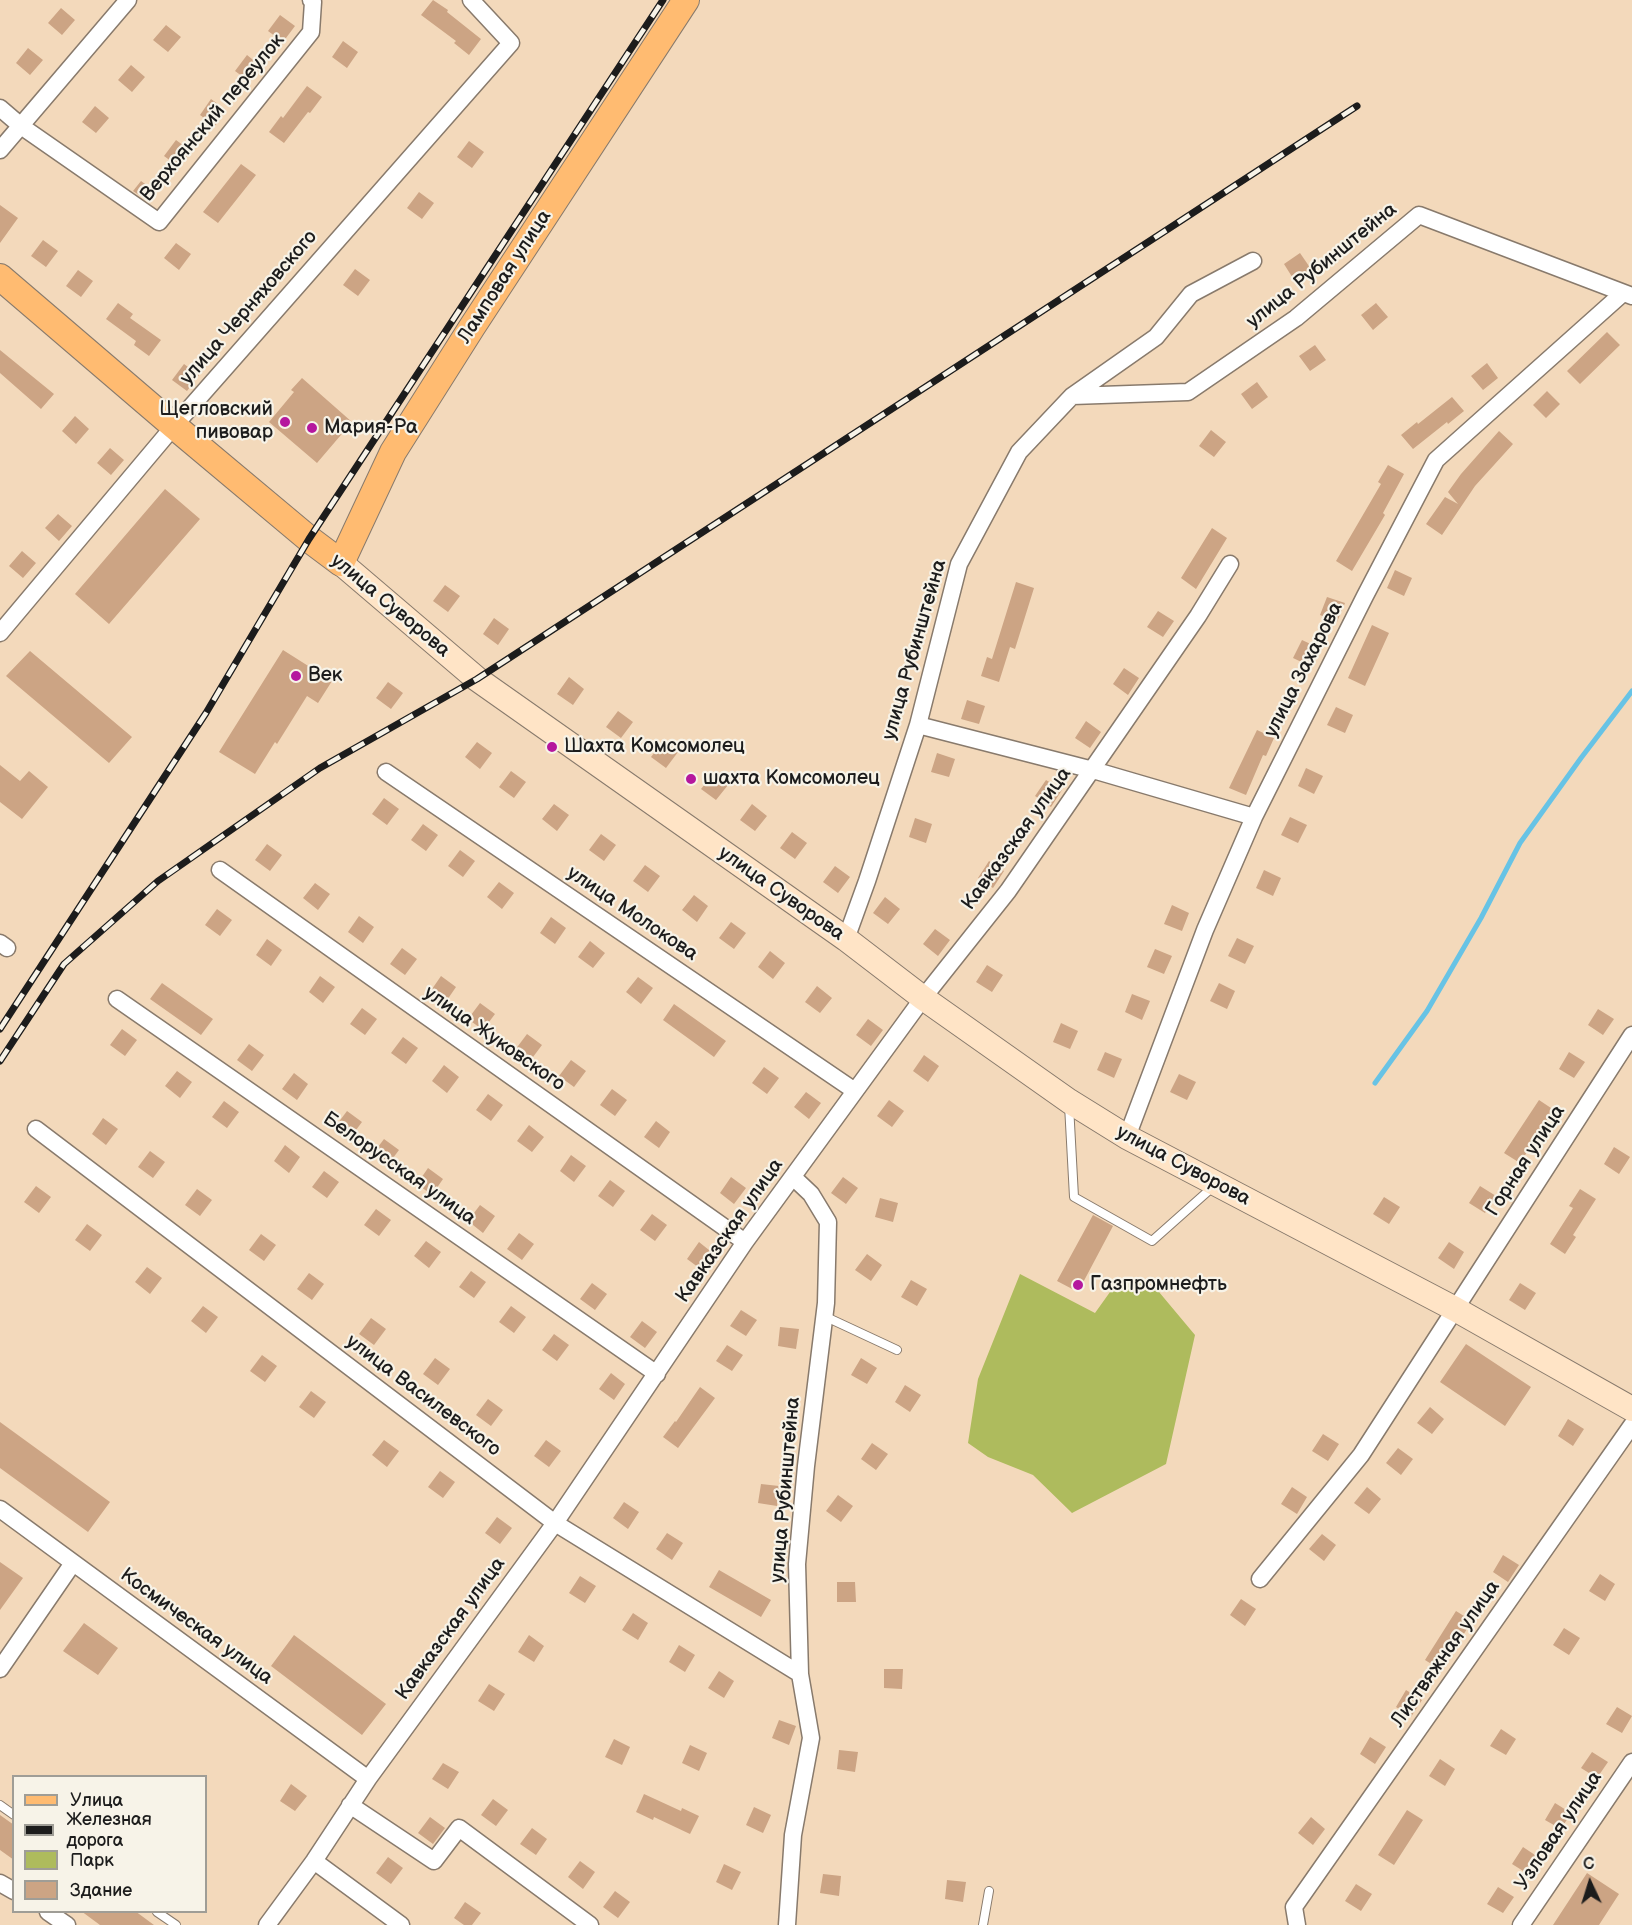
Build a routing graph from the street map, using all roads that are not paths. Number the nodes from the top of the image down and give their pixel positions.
1 (128, 0) edge
2 (311, 0) edge
3 (471, 0) edge
4 (686, 0) edge
5 (0, 108) edge
6 (21, 126) junction
7 (0, 150) edge
8 (1253, 261) dead end
9 (0, 277) edge
10 (1628, 294) edge
11 (1072, 396) junction
12 (174, 426) junction
13 (341, 563) junction
14 (1230, 564) dead end
15 (0, 633) edge
16 (918, 726) junction
17 (1093, 770) junction
18 (386, 772) dead end
19 (1254, 817) junction
20 (220, 870) dead end
21 (846, 939) junction
22 (923, 998) junction
23 (117, 999) dead end
24 (1632, 1035) edge
25 (855, 1091) junction
26 (1069, 1101) junction
27 (36, 1129) dead end
28 (1127, 1137) junction
29 (793, 1177) junction
30 (1216, 1184) junction
31 (745, 1242) junction
32 (1455, 1309) junction
33 (824, 1316) junction
34 (897, 1350) dead end
35 (657, 1374) junction
36 (1632, 1409) edge
37 (1632, 1425) edge
38 (0, 1509) edge
39 (555, 1523) junction
40 (73, 1563) junction
41 (1260, 1579) dead end
42 (0, 1669) edge
43 (800, 1674) junction
44 (1632, 1761) edge
45 (368, 1779) junction
46 (350, 1805) junction
47 (314, 1861) junction
48 (989, 1891) dead end
49 (51, 1913) edge
50 (160, 1913) edge
51 (67, 1925) edge
52 (176, 1925) edge
53 (267, 1925) edge
54 (402, 1925) edge
55 (590, 1925) edge
56 (787, 1925) edge
57 (983, 1925) edge
58 (1297, 1925) edge
59 (1521, 1925) edge

1 - 6 street
2 - 6 street, Верхоянский переулок
3 - 12 street, улица Черняховского
4 - 13 main road, Ламповая улица
5 - 6 street, Верхоянский переулок
6 - 7 street
8 - 11 street, улица Рубинштейна
9 - 12 main road, улица Суворова
10 - 11 street, улица Рубинштейна
10 - 19 street, улица Захарова
11 - 16 street, улица Рубинштейна
12 - 13 main road, улица Суворова
12 - 15 street, улица Черняховского
13 - 21 street, улица Суворова
14 - 17 street, Кавказская улица
16 - 17 street
16 - 21 street, улица Рубинштейна
17 - 19 street
17 - 22 street, Кавказская улица
18 - 25 street, улица Молокова
19 - 28 street, улица Захарова
20 - 31 street, улица Жуковского
21 - 22 street, улица Суворова
22 - 25 street, Кавказская улица
22 - 26 street, улица Суворова
23 - 35 street, Белорусская улица
24 - 32 street, Горная улица
25 - 29 street, Кавказская улица
26 - 28 street, улица Суворова
26 - 30 lane
27 - 39 street, улица Василевского
28 - 30 street, улица Суворова
29 - 31 street, Кавказская улица
29 - 33 street, улица Рубинштейна
30 - 32 street, улица Суворова
31 - 35 street, Кавказская улица
32 - 36 street, улица Суворова
32 - 41 street, Горная улица
33 - 34 lane
33 - 43 street, улица Рубинштейна
35 - 39 street, Кавказская улица
37 - 58 street, Листвяжная улица
38 - 40 street, Космическая улица
39 - 43 street, улица Василевского
39 - 45 street, Кавказская улица
40 - 42 street
40 - 45 street, Космическая улица
43 - 56 street, улица Рубинштейна
44 - 59 street, Узловая улица
45 - 46 street, Кавказская улица
46 - 47 street, Кавказская улица
46 - 55 street
47 - 53 street, Кавказская улица
47 - 54 street
48 - 57 lane
49 - 51 street
50 - 52 lane

